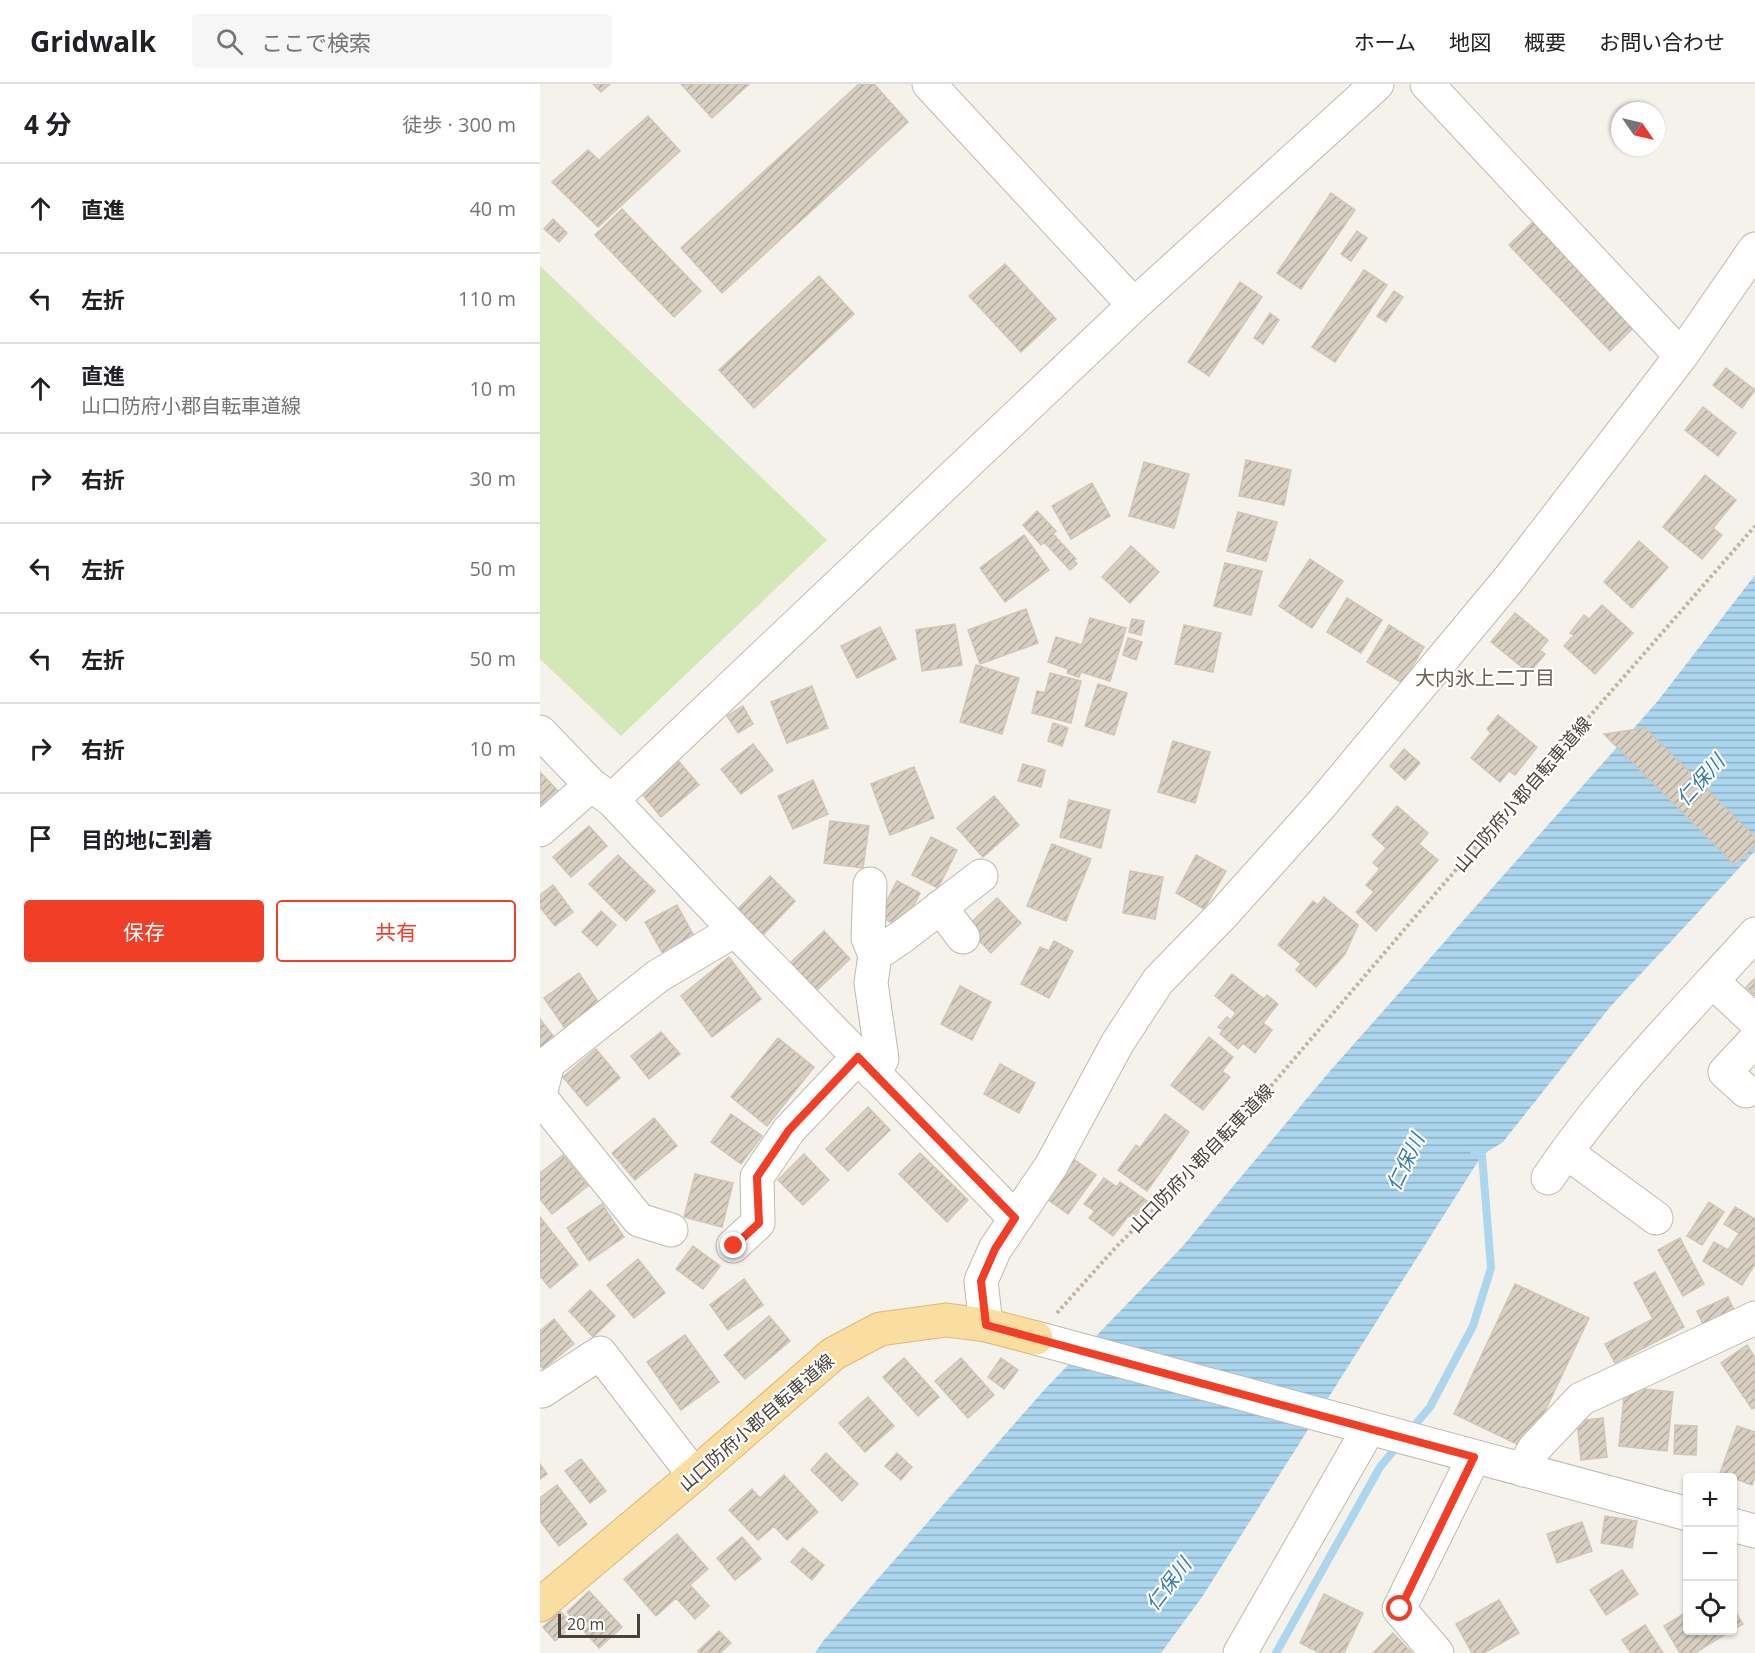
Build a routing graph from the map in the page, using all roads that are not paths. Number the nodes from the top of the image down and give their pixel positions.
1 (929, 84) edge
2 (1377, 84) edge
3 (1427, 84) edge
4 (1755, 249) edge
5 (1134, 305) junction
6 (1681, 356) junction
7 (540, 732) edge
8 (602, 792) junction
9 (540, 830) edge
10 (981, 876) dead end
11 (870, 884) dead end
12 (940, 907) junction
13 (735, 930) junction
14 (1755, 934) edge
15 (963, 937) dead end
16 (875, 955) junction
17 (1712, 981) junction
18 (1755, 1021) edge
19 (1755, 1040) edge
20 (866, 1066) junction
21 (1746, 1091) dead end
22 (540, 1096) edge
23 (1015, 1218) junction
24 (1656, 1218) dead end
25 (671, 1230) dead end
26 (734, 1246) dead end
27 (1755, 1318) edge
28 (986, 1325) junction
29 (1041, 1340) joint
30 (540, 1388) edge
31 (1369, 1428) junction
32 (1474, 1457) junction
33 (1523, 1470) junction
34 (694, 1475) junction
35 (1683, 1513) edge
36 (1737, 1526) edge
37 (1755, 1531) edge
38 (540, 1605) edge
39 (1240, 1653) edge
40 (1437, 1653) edge

1 - 5 street
2 - 5 street
3 - 6 street
4 - 6 street
5 - 8 street
6 - 23 street
7 - 8 street
8 - 9 street
8 - 13 street
10 - 12 street
11 - 16 street
12 - 15 street
12 - 16 street
13 - 20 street
13 - 22 street
14 - 17 street
16 - 20 street
17 - 18 street
17 - 24 street
19 - 21 street
20 - 23 street
20 - 26 street
22 - 25 street
23 - 28 street
27 - 33 street
28 - 29 main road, 山口防府小郡自転車道線
28 - 34 main road, 山口防府小郡自転車道線
29 - 31 street
30 - 34 street
31 - 32 street
31 - 39 street
32 - 33 street
32 - 40 street
33 - 35 street
34 - 38 main road, 山口防府小郡自転車道線
36 - 37 street

